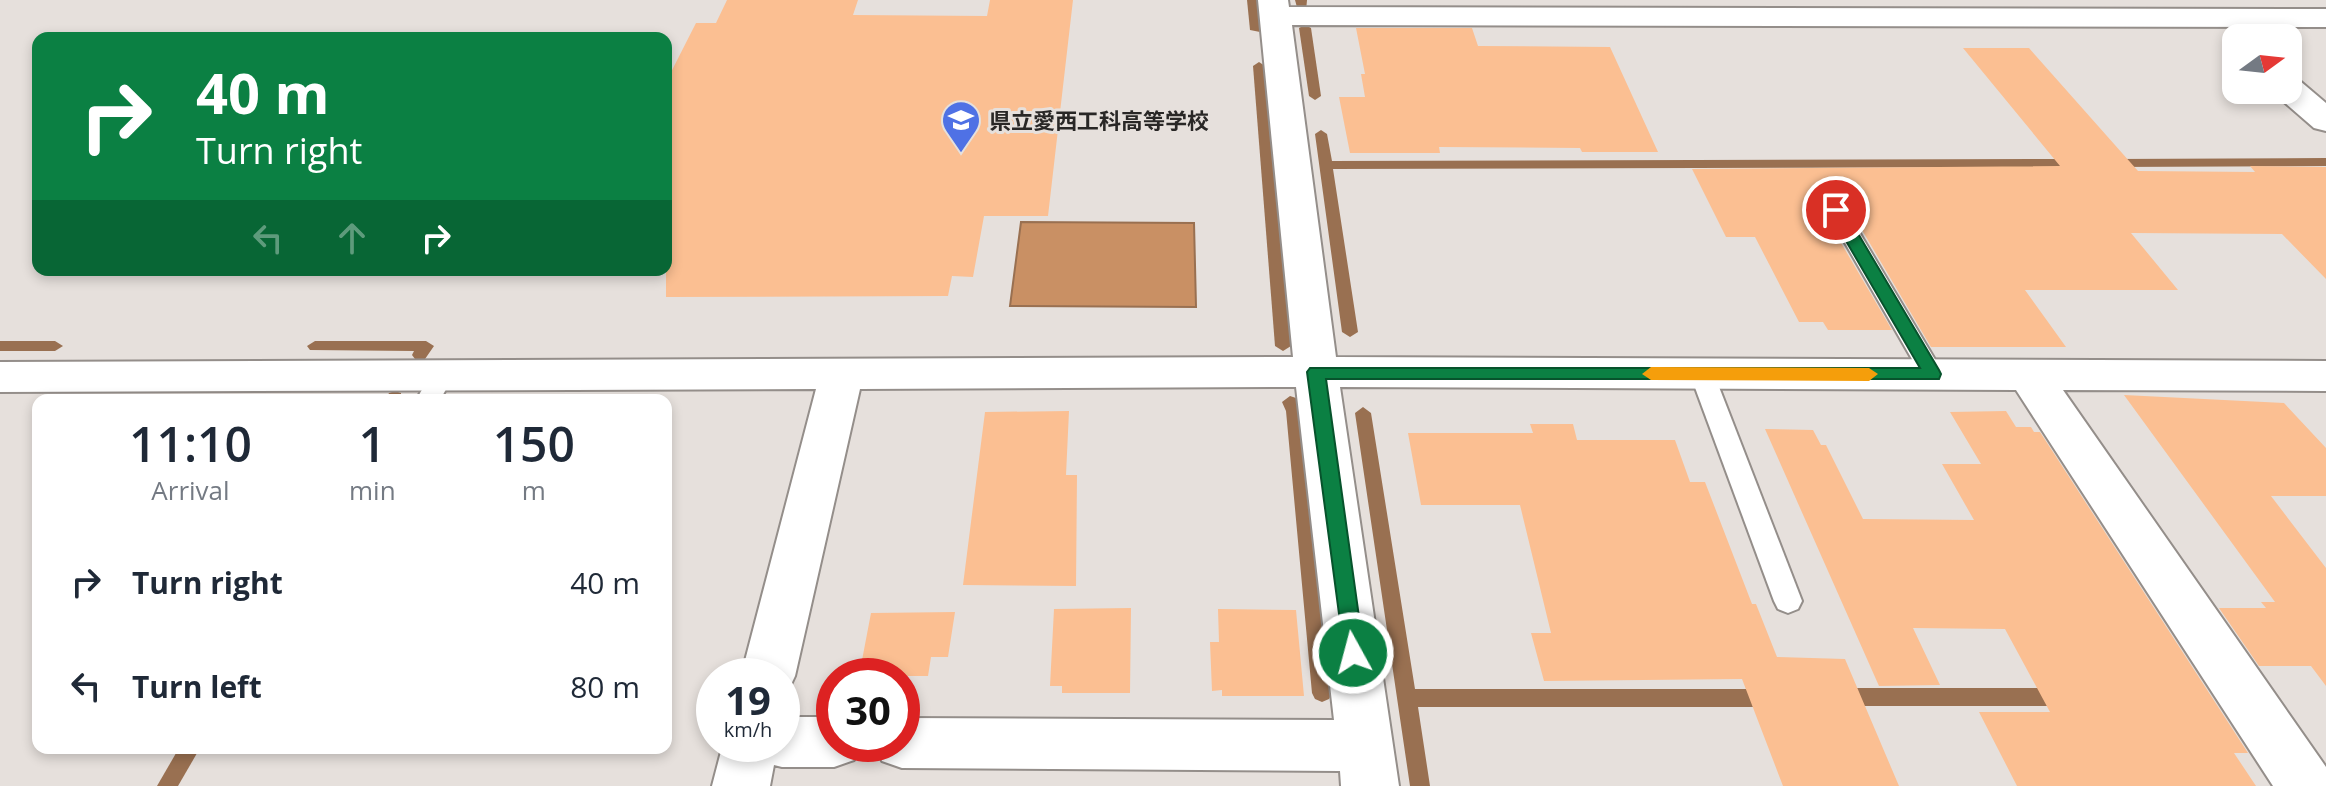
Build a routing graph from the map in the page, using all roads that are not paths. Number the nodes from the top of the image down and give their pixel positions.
1 (1274, 8) edge
2 (2198, 9) edge
3 (2326, 18) edge
4 (2222, 30) edge
5 (2302, 100) edge
6 (2326, 121) edge
7 (1836, 210) dead end
8 (1316, 372) junction
9 (842, 374) junction
10 (1702, 374) junction
11 (1932, 374) junction
12 (2029, 375) junction
13 (2326, 376) edge
14 (0, 377) edge
15 (435, 388) edge
16 (1788, 601) dead end
17 (772, 658) edge
18 (920, 744) edge
19 (747, 762) edge
20 (1368, 766) edge
21 (741, 786) edge
22 (2306, 786) edge

1 - 2 street
1 - 8 street
2 - 3 street
2 - 4 street
5 - 6 street
7 - 11 lane
8 - 9 street
8 - 10 street
8 - 20 street
9 - 15 street
9 - 17 street
10 - 11 street
10 - 16 lane
11 - 12 street
12 - 13 street
12 - 22 street
14 - 15 street
18 - 20 street
19 - 21 street

